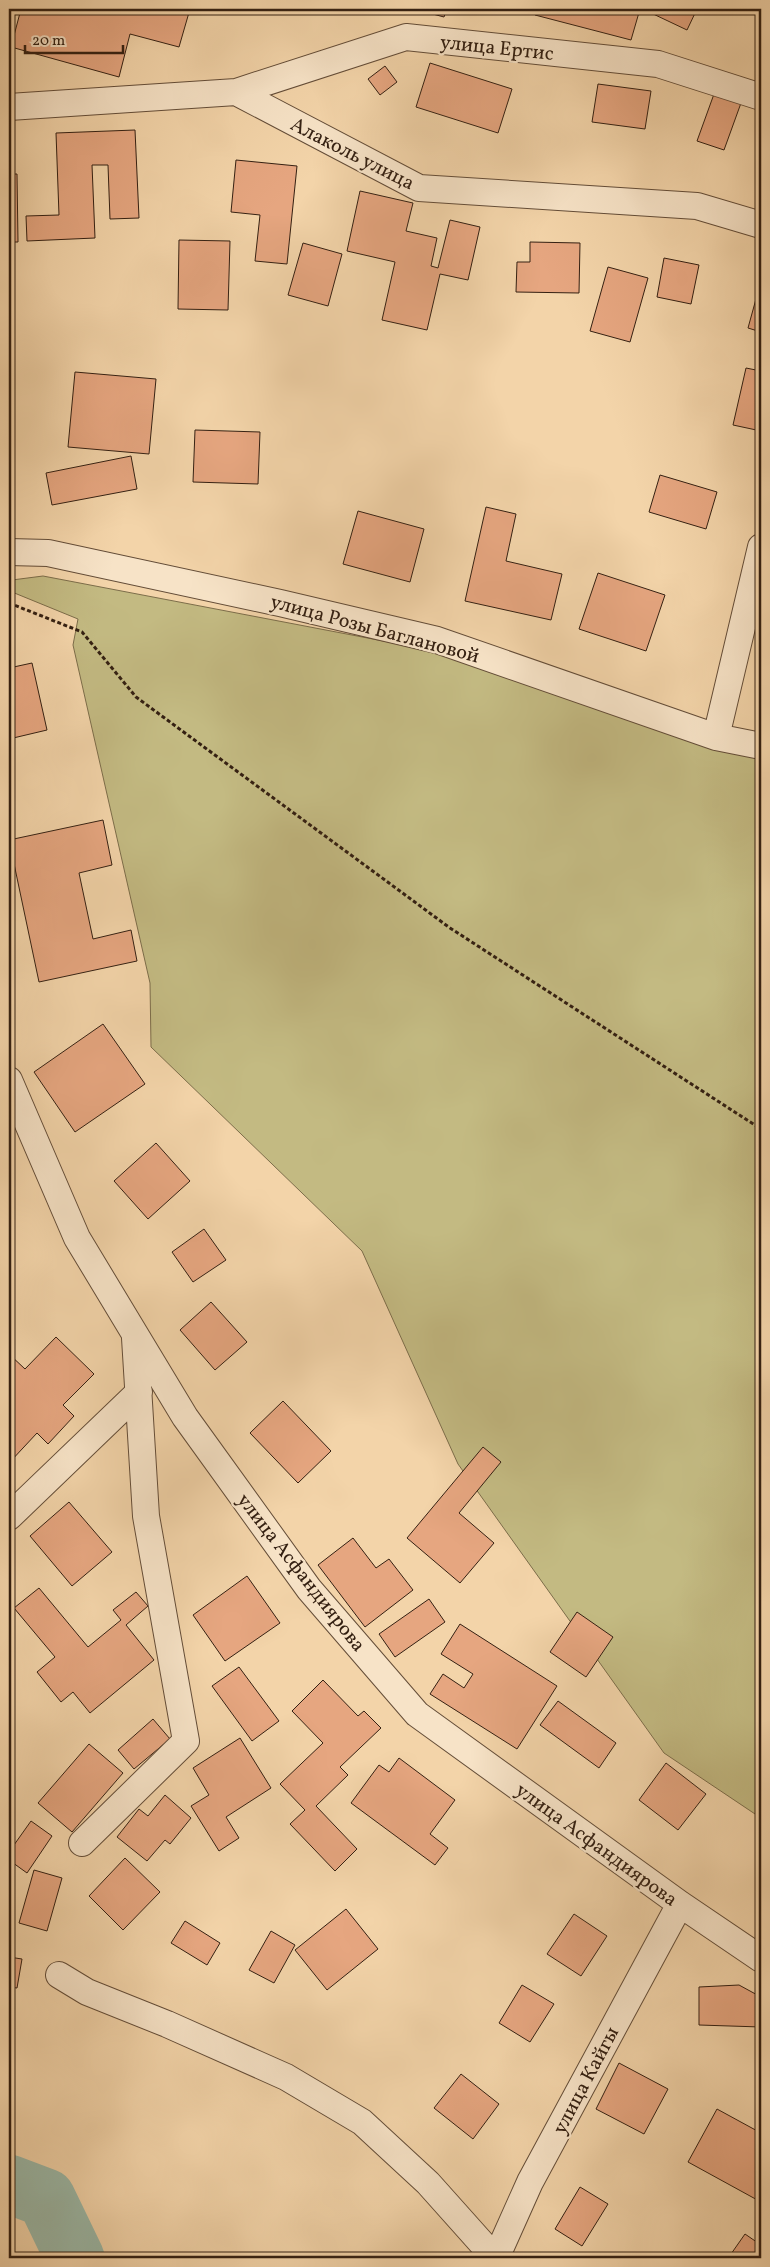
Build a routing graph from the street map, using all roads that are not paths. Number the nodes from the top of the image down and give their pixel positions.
1 (236, 92) junction
2 (761, 97) edge
3 (9, 107) edge
4 (761, 225) edge
5 (761, 547) edge
6 (9, 552) edge
7 (716, 737) junction
8 (761, 746) edge
9 (9, 1080) edge
10 (135, 1335) junction
11 (139, 1392) junction
12 (9, 1517) edge
13 (82, 1843) dead end
14 (680, 1904) junction
15 (761, 1959) edge
16 (59, 1976) dead end
17 (496, 2258) edge

1 - 2 street, улица Ертис
1 - 3 street
1 - 4 street, Алаколь улица
5 - 7 street
6 - 7 street, улица Розы Баглановой
7 - 8 street, улица Розы Баглановой
9 - 10 street, улица Асфандиярова
10 - 11 street
10 - 14 street, улица Асфандиярова
11 - 12 street
11 - 13 street
14 - 15 street, улица Асфандиярова
14 - 17 street, улица Кайгы
16 - 17 street

